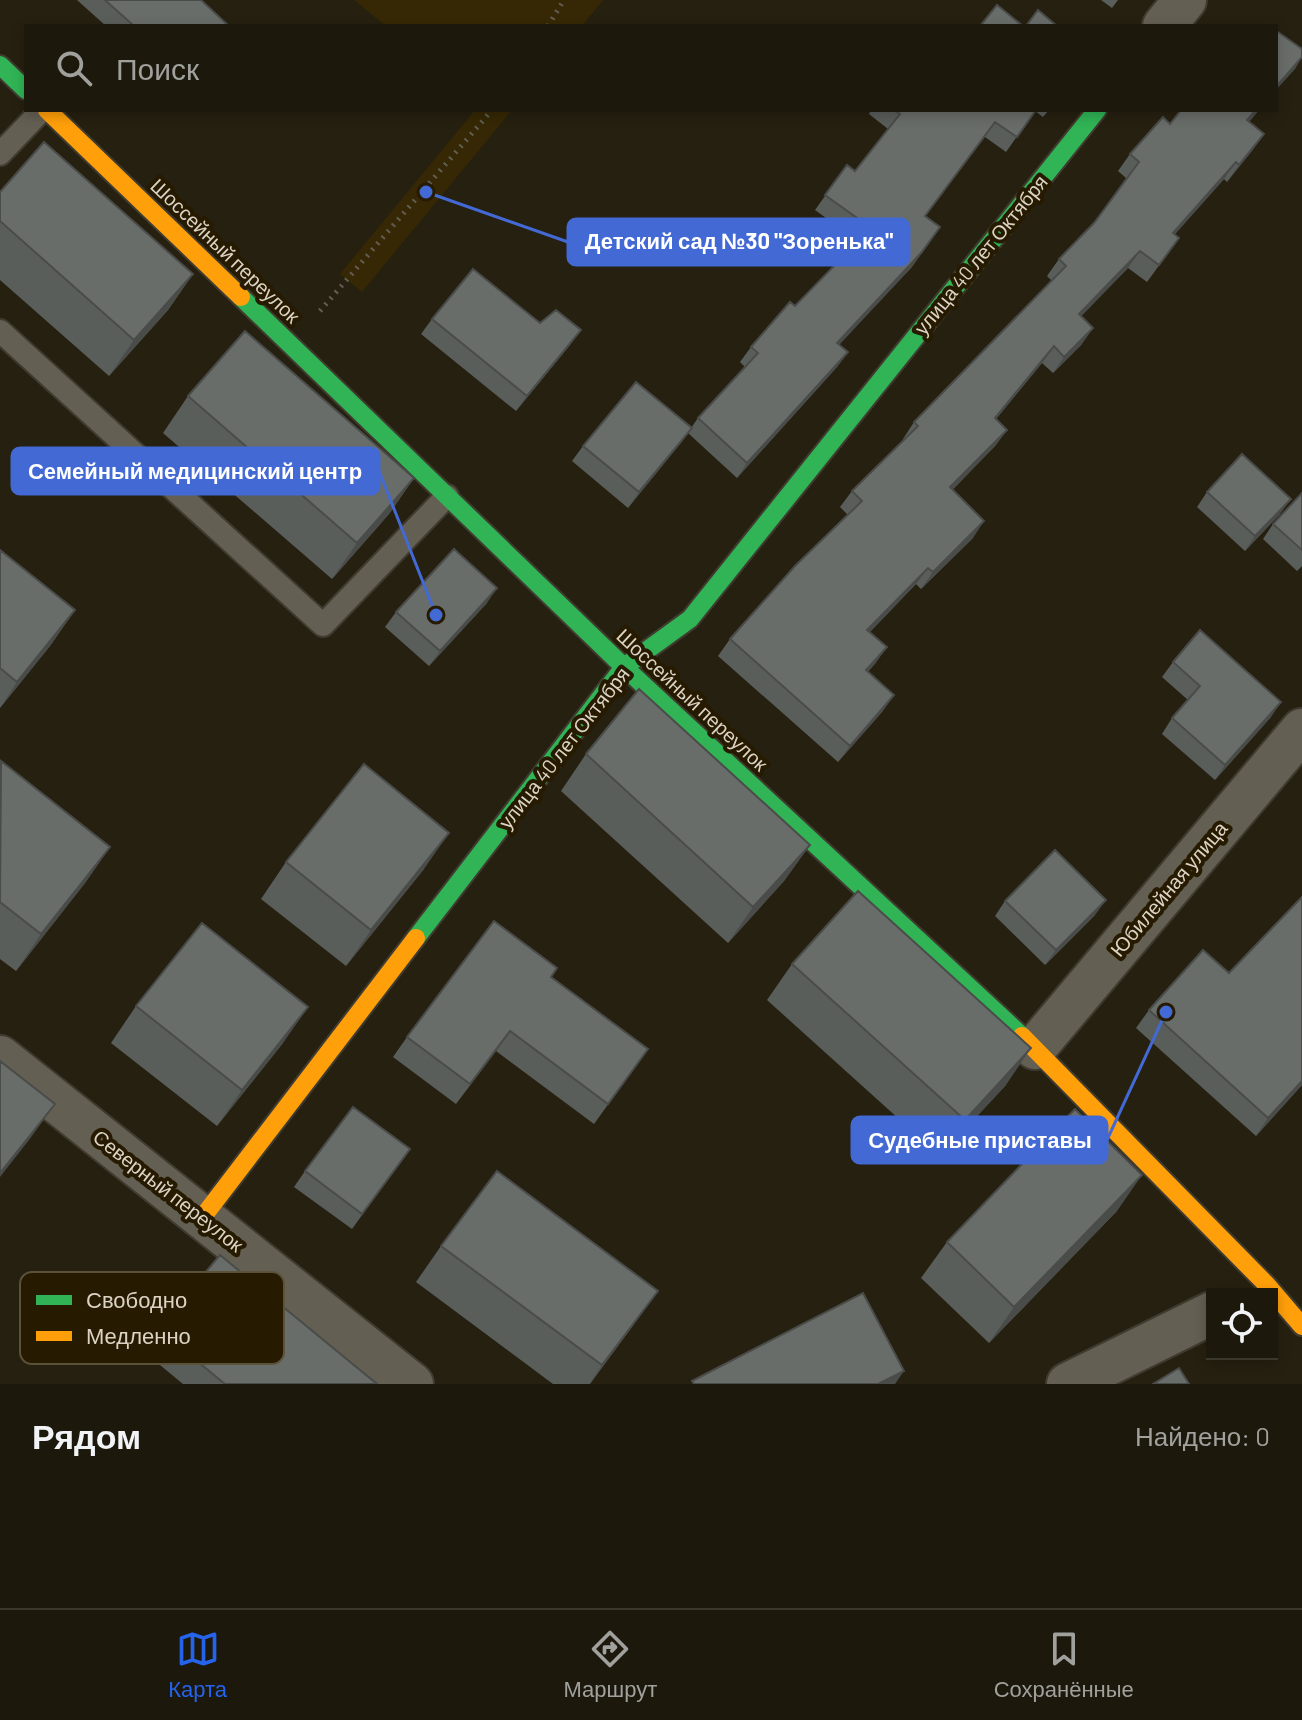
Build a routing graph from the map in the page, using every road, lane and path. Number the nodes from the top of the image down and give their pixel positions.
1 (564, 0) edge
2 (1185, 0) edge
3 (549, 24) edge
4 (1166, 24) edge
5 (0, 65) edge
6 (24, 88) edge
7 (42, 112) edge
8 (46, 112) edge
9 (490, 112) edge
10 (1095, 112) edge
11 (0, 154) edge
12 (0, 331) edge
13 (291, 345) junction
14 (447, 496) junction
15 (624, 667) junction
16 (1302, 730) edge
17 (1035, 1048) junction
18 (0, 1057) edge
19 (202, 1218) junction
20 (270, 1272) edge
21 (284, 1283) edge
22 (1257, 1288) edge
23 (1278, 1306) edge
24 (1206, 1316) edge
25 (1302, 1326) edge
26 (412, 1384) edge
27 (1068, 1384) edge

1 - 3 path
2 - 4 street
5 - 6 main road
7 - 11 lane
8 - 13 main road, Шоссейный переулок
9 - 13 path
10 - 15 main road, улица 40 лет Октября
12 - 14 lane
13 - 14 main road, Шоссейный переулок
14 - 15 main road, Шоссейный переулок
15 - 17 main road, Шоссейный переулок
15 - 19 main road, улица 40 лет Октября
16 - 17 street, Юбилейная улица
17 - 22 main road, Шоссейный переулок
18 - 19 street, Северный переулок
19 - 20 street, Северный переулок
21 - 26 street, Северный переулок
23 - 25 main road, Шоссейный переулок
24 - 27 street

